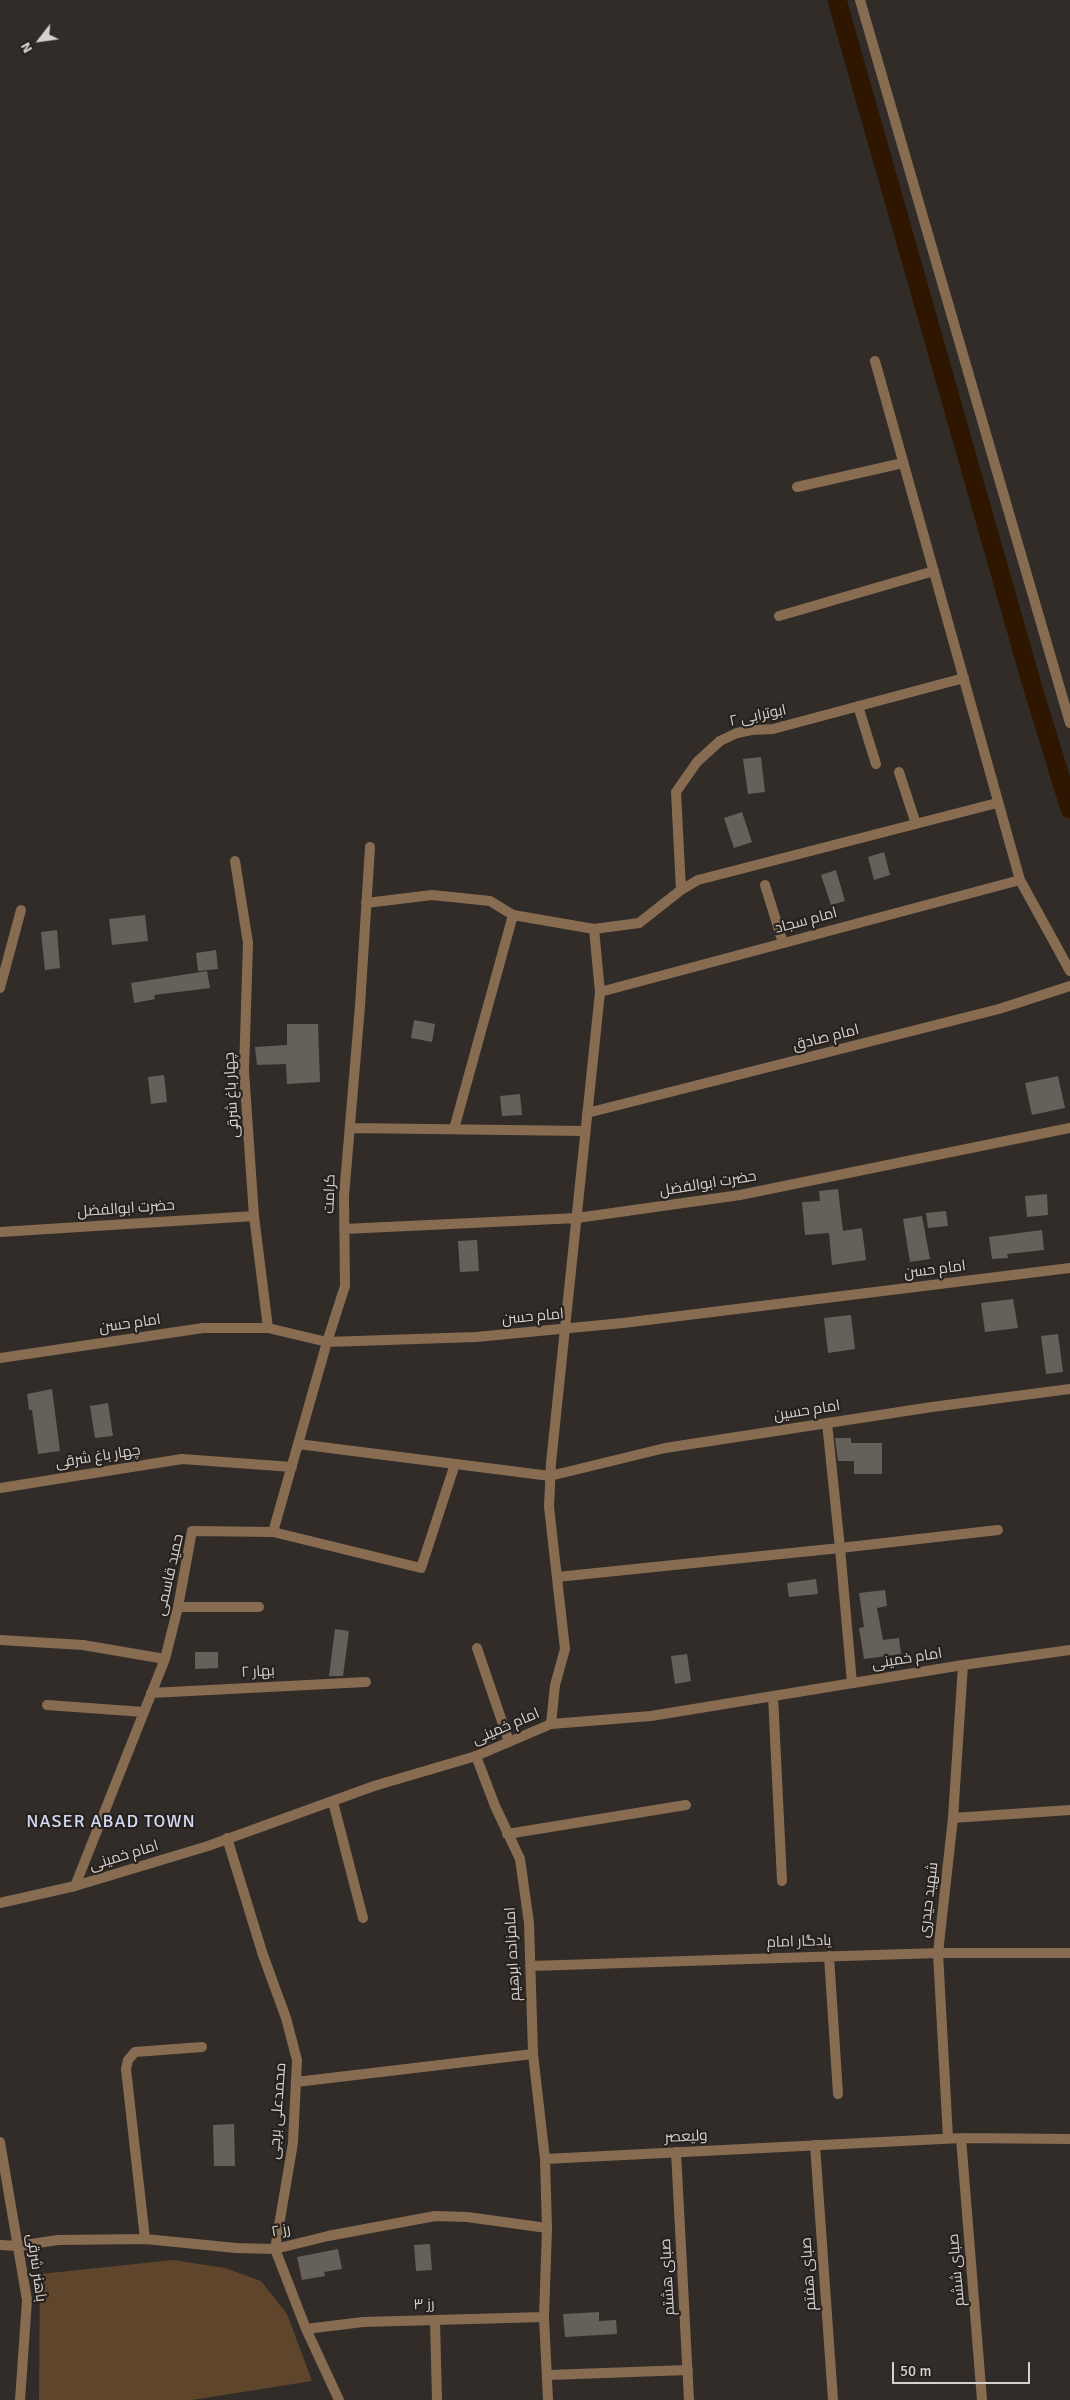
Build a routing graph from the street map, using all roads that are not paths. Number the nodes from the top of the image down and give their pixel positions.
1 (860, 0) edge
2 (875, 361) dead end
3 (903, 463) junction
4 (797, 487) dead end
5 (934, 571) junction
6 (779, 616) dead end
7 (964, 678) junction
8 (858, 706) junction
9 (1070, 723) edge
10 (876, 764) dead end
11 (899, 772) dead end
12 (997, 803) junction
13 (916, 824) junction
14 (370, 847) dead end
15 (235, 861) dead end
16 (1020, 880) junction
17 (765, 885) dead end
18 (681, 890) junction
19 (366, 903) junction
20 (21, 910) dead end
21 (513, 915) junction
22 (594, 929) junction
23 (784, 942) junction
24 (1070, 971) edge
25 (1070, 986) edge
26 (0, 988) edge
27 (600, 992) junction
28 (587, 1113) junction
29 (350, 1128) junction
30 (1070, 1128) edge
31 (454, 1130) junction
32 (585, 1131) junction
33 (254, 1216) junction
34 (577, 1218) junction
35 (344, 1229) junction
36 (0, 1232) edge
37 (1070, 1268) edge
38 (268, 1328) junction
39 (565, 1329) junction
40 (327, 1342) junction
41 (0, 1358) edge
42 (1070, 1389) edge
43 (828, 1423) junction
44 (298, 1444) junction
45 (456, 1464) junction
46 (292, 1468) junction
47 (550, 1476) junction
48 (0, 1488) edge
49 (998, 1530) dead end
50 (273, 1532) junction
51 (840, 1548) junction
52 (557, 1578) junction
53 (178, 1607) junction
54 (258, 1607) dead end
55 (0, 1640) edge
56 (477, 1648) dead end
57 (1070, 1650) edge
58 (165, 1659) junction
59 (963, 1665) junction
60 (366, 1682) dead end
61 (852, 1683) junction
62 (151, 1693) junction
63 (773, 1696) junction
64 (47, 1705) dead end
65 (144, 1712) junction
66 (551, 1724) junction
67 (509, 1742) junction
68 (476, 1756) junction
69 (333, 1802) junction
70 (686, 1805) dead end
71 (1070, 1810) edge
72 (953, 1818) junction
73 (507, 1834) junction
74 (227, 1838) junction
75 (782, 1881) dead end
76 (75, 1886) junction
77 (0, 1902) edge
78 (363, 1918) dead end
79 (938, 1953) junction
80 (1070, 1953) edge
81 (829, 1956) junction
82 (530, 1966) junction
83 (202, 2047) dead end
84 (533, 2054) junction
85 (296, 2082) junction
86 (838, 2094) dead end
87 (948, 2138) junction
88 (961, 2138) junction
89 (1070, 2139) edge
90 (0, 2142) edge
91 (815, 2145) junction
92 (676, 2152) junction
93 (545, 2159) junction
94 (547, 2228) junction
95 (145, 2239) junction
96 (0, 2245) edge
97 (18, 2246) junction
98 (275, 2249) junction
99 (544, 2317) junction
100 (434, 2320) junction
101 (306, 2329) junction
102 (688, 2370) junction
103 (548, 2374) junction
104 (20, 2400) edge
105 (339, 2400) edge
106 (437, 2400) edge
107 (548, 2400) edge
108 (689, 2400) edge
109 (833, 2400) edge
110 (982, 2400) edge

1 - 9 street
2 - 3 street
3 - 4 street
3 - 5 street
5 - 6 street
5 - 7 street
7 - 8 street, ابوترابی ۲
7 - 12 street
8 - 10 street
8 - 18 street, ابوترابی ۲
11 - 13 street
12 - 13 street
12 - 16 street
13 - 18 street
14 - 19 street, کرامت
15 - 33 street, چهار باغ شرقی
16 - 23 street, امام سجاد
16 - 24 street
17 - 23 street
18 - 22 street
19 - 21 street
19 - 29 street, کرامت
20 - 26 street
21 - 22 street
21 - 31 street
22 - 27 street
23 - 27 street, امام سجاد
25 - 28 street, امام صادق
27 - 28 street
28 - 32 street
29 - 31 street
29 - 35 street, کرامت
30 - 34 street, حضرت ابوالفضل
31 - 32 street
32 - 34 street
33 - 36 street, حضرت ابوالفضل
33 - 38 street, چهار باغ شرقی
34 - 35 street, حضرت ابوالفضل
34 - 39 street
35 - 40 street, کرامت
37 - 39 street, امام حسن
38 - 40 street, امام حسن
38 - 41 street, امام حسن
39 - 40 street, امام حسن
39 - 47 street
40 - 44 street, کرامت
42 - 43 street, امام حسین
43 - 47 street, امام حسین
43 - 51 street
44 - 45 street
44 - 46 street, کرامت
45 - 47 street
45 - 50 street, حمید قاسمی
46 - 48 street, چهار باغ شرقی
46 - 50 street, کرامت
47 - 52 street
49 - 51 street
50 - 53 street, حمید قاسمی
51 - 52 street
51 - 61 street
52 - 66 street
53 - 54 street
53 - 58 street, حمید قاسمی
55 - 58 street
56 - 67 street
57 - 59 street, امام خمینی
58 - 62 street, حمید قاسمی
59 - 61 street, امام خمینی
59 - 72 street, شهید حیدری
60 - 62 street, بهار ۲
61 - 63 street, امام خمینی
62 - 65 street, حمید قاسمی
63 - 66 street, امام خمینی
63 - 75 street
64 - 65 street
65 - 76 street, حمید قاسمی
66 - 67 street, امام خمینی
67 - 68 street, امام خمینی
68 - 69 street, امام خمینی
68 - 73 street, امامزاده ابرهیم
69 - 74 street, امام خمینی
69 - 78 street
70 - 73 street
71 - 72 street
72 - 79 street, شهید حیدری
73 - 82 street, امامزاده ابرهیم
74 - 76 street, امام خمینی
74 - 85 street, محمدعلی برجی
76 - 77 street, امام خمینی
79 - 80 street, یادگار امام
79 - 81 street, یادگار امام
79 - 87 street, شهید حیدری
81 - 82 street, یادگار امام
81 - 86 street
82 - 84 street, امامزاده ابرهیم
83 - 95 street
84 - 85 street
84 - 93 street, امامزاده ابرهیم
85 - 98 street, محمدعلی برجی
87 - 88 street, ولیعصر
87 - 91 street, ولیعصر
88 - 89 street, ولیعصر
88 - 110 street, صبای ششم
90 - 97 street, باهنر شرقی
91 - 92 street, ولیعصر
91 - 109 street, صبای هفتم
92 - 93 street, ولیعصر
92 - 102 street, صبای هشتم
93 - 94 street
94 - 98 street, رز ۲
94 - 99 street
95 - 97 street, رز ۲
95 - 98 street, رز ۲
96 - 97 street, رز ۲
97 - 104 street, باهنر شرقی
98 - 101 street
99 - 100 street, رز ۳
99 - 103 street
100 - 101 street, رز ۳
100 - 106 street
101 - 105 street
102 - 103 street
102 - 108 street, صبای هشتم
103 - 107 street

